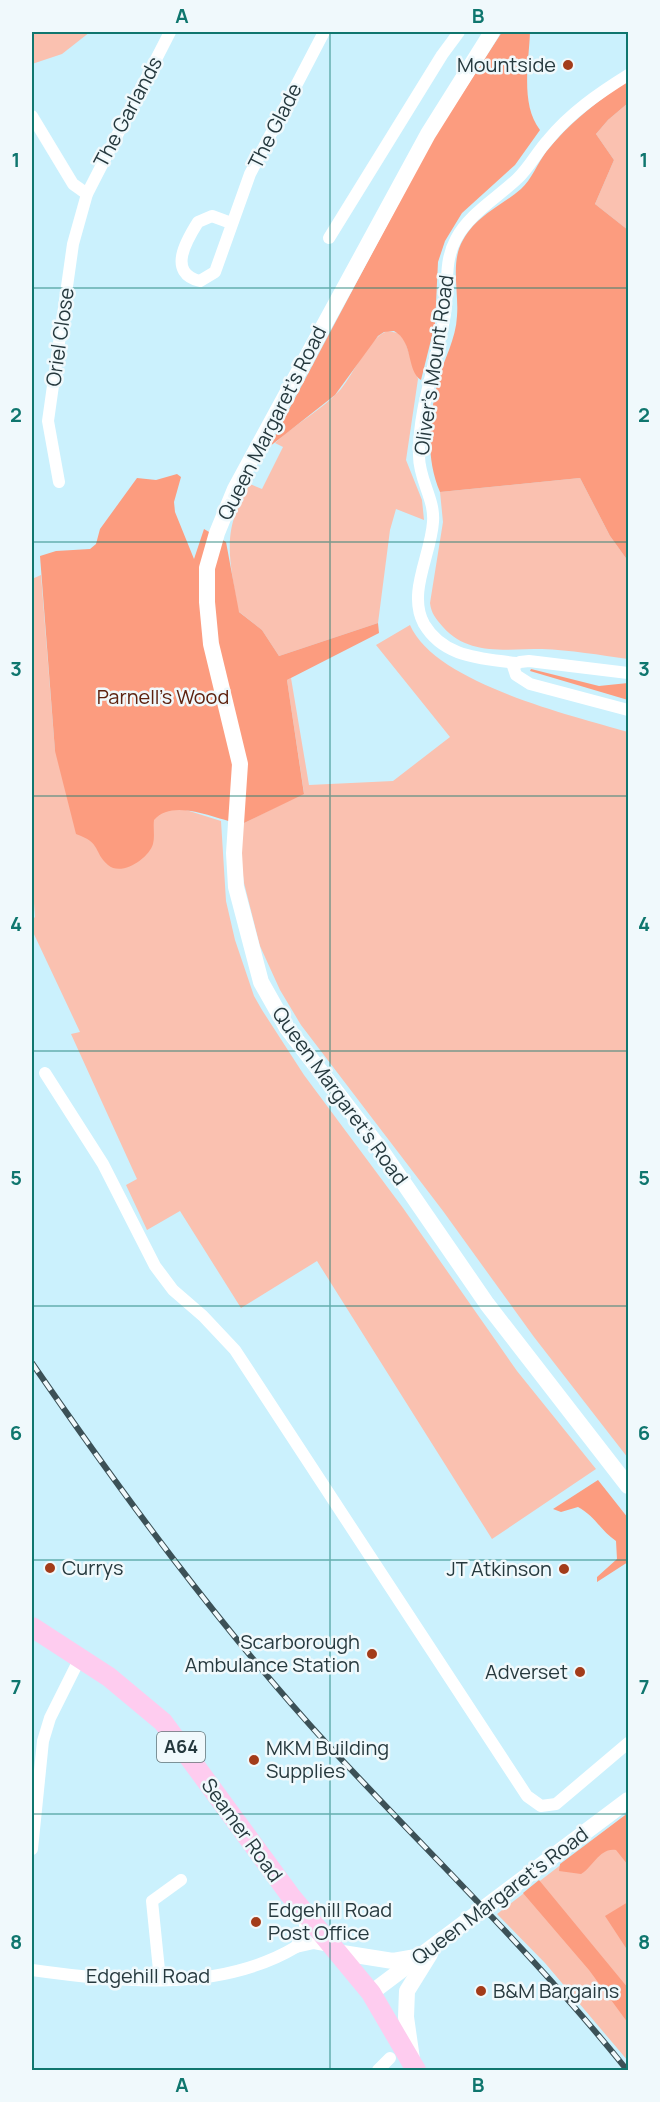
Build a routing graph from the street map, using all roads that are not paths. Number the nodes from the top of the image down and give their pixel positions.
1 (170, 32) edge
2 (324, 32) edge
3 (459, 32) edge
4 (492, 32) edge
5 (628, 75) edge
6 (32, 116) edge
7 (87, 194) junction
8 (231, 224) junction
9 (329, 238) dead end
10 (59, 482) dead end
11 (516, 663) junction
12 (628, 672) edge
13 (627, 710) edge
14 (45, 1073) dead end
15 (628, 1486) edge
16 (32, 1627) edge
17 (80, 1658) junction
18 (37, 1740) edge
19 (628, 1743) edge
20 (628, 1800) edge
21 (32, 1849) edge
22 (181, 1880) dead end
23 (305, 1915) junction
24 (435, 1945) junction
25 (296, 1947) junction
26 (333, 1949) junction
27 (420, 1957) junction
28 (32, 1970) edge
29 (160, 1980) junction
30 (371, 1993) junction
31 (390, 2058) dead end
32 (414, 2066) edge
33 (378, 2070) edge

1 - 7 street, The Garlands
2 - 8 street, The Glade
3 - 9 street
4 - 15 main road, Queen Margaret's Road
5 - 11 street, Oliver's Mount Road
6 - 7 street
7 - 10 street, Oriel Close
8 - 8 street, The Glade
11 - 12 street, Oliver's Mount Road
11 - 13 street
14 - 19 street
16 - 17 highway, Seamer Road / A64
17 - 18 street
17 - 23 highway, Seamer Road / A64
18 - 21 street
20 - 24 main road, Queen Margaret's Road
22 - 29 street
23 - 25 street
23 - 26 highway, Seamer Road / A64
24 - 27 main road, Queen Margaret's Road
24 - 32 main road
25 - 26 street, Edgehill Road
25 - 29 street, Edgehill Road
26 - 27 main road
26 - 30 highway, Seamer Road / A64
27 - 30 main road, Queen Margaret's Road
28 - 29 street, Edgehill Road
30 - 32 highway, Seamer Road / A64
31 - 33 street

